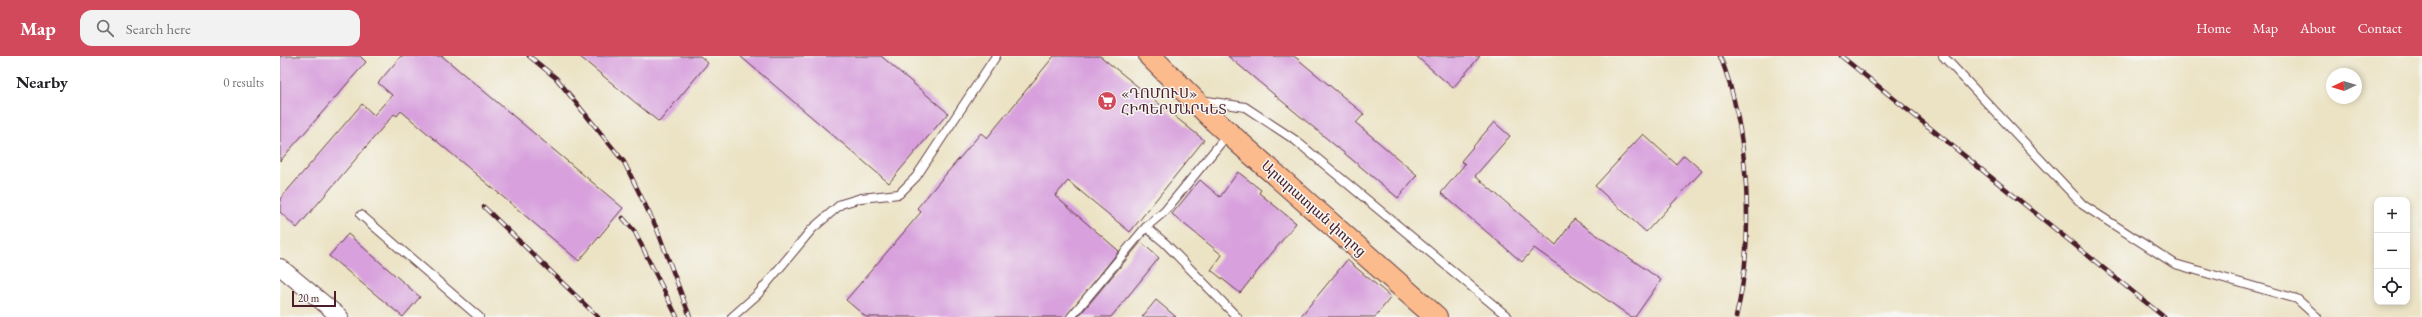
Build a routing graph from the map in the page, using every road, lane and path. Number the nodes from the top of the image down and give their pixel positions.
1 (1135, 56) edge
2 (1150, 56) edge
3 (1943, 56) edge
4 (994, 57) edge
5 (1192, 98) junction
6 (1229, 133) junction
7 (360, 215) dead end
8 (1146, 227) junction
9 (280, 267) edge
10 (340, 317) edge
11 (479, 317) edge
12 (732, 317) edge
13 (1071, 317) edge
14 (1237, 317) edge
15 (1436, 317) edge
16 (1508, 317) edge
17 (2317, 317) edge

1 - 5 main road, Արարատյան փողոց
2 - 5 main road, Արարատյան փողոց
3 - 17 lane
4 - 12 lane
5 - 6 main road, Արարատյան փողոց
5 - 16 lane
6 - 8 lane
6 - 15 main road, Արարատյան փողոց
7 - 11 lane
8 - 13 lane
8 - 14 lane
9 - 10 street

